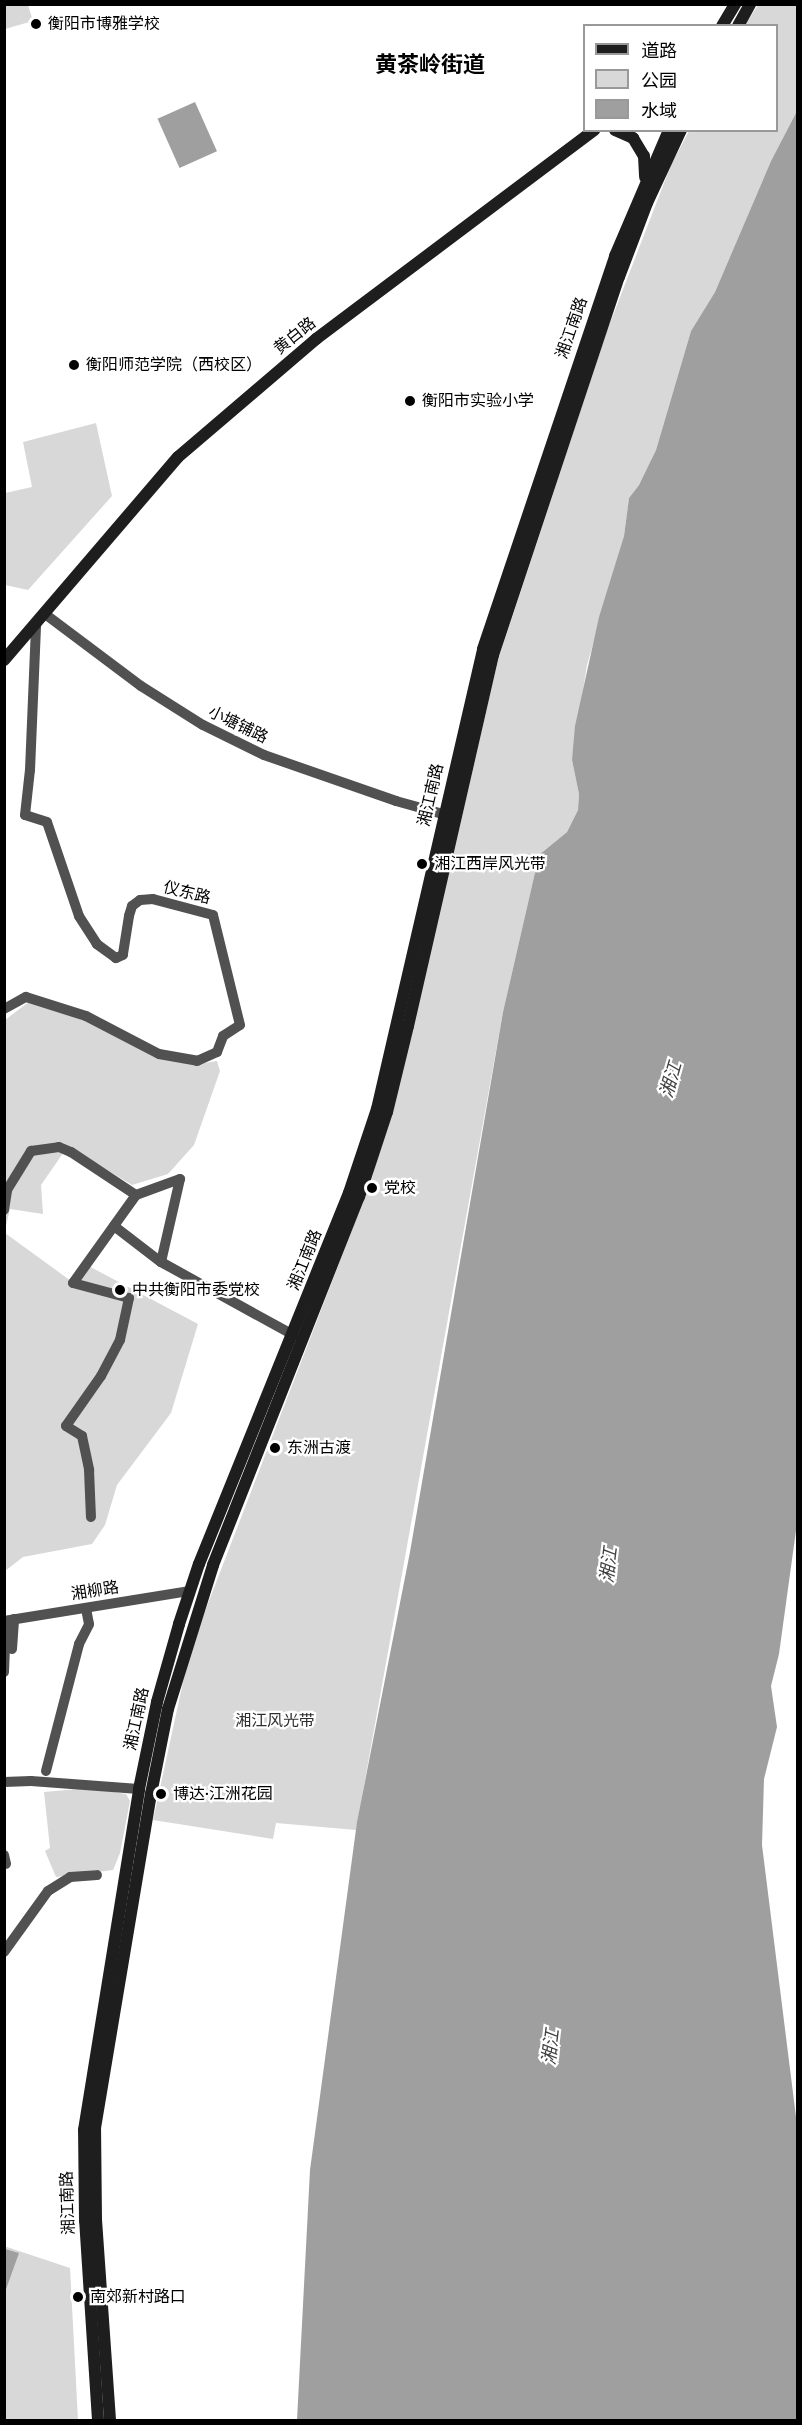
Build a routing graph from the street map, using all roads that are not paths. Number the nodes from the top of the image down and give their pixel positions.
1 (735, 4) edge
2 (750, 4) edge
3 (723, 24) edge
4 (739, 24) edge
5 (591, 132) edge
6 (620, 132) edge
7 (668, 132) edge
8 (680, 132) edge
9 (645, 180) junction
10 (45, 614) junction
11 (36, 624) junction
12 (4, 660) edge
13 (443, 814) junction
14 (4, 1009) edge
15 (136, 1195) junction
16 (4, 1210) edge
17 (114, 1226) junction
18 (161, 1262) junction
19 (293, 1335) junction
20 (91, 1517) dead end
21 (189, 1591) junction
22 (86, 1608) junction
23 (8, 1620) edge
24 (10, 1642) edge
25 (4, 1672) edge
26 (46, 1771) dead end
27 (4, 1782) edge
28 (139, 1789) junction
29 (97, 1875) dead end
30 (4, 1952) edge
31 (98, 2421) edge
32 (110, 2421) edge

1 - 3 main road
2 - 4 main road
5 - 10 main road, 黄白路
6 - 9 main road
7 - 9 main road, 湘江南路
8 - 32 main road, 湘江南路
9 - 13 main road, 湘江南路
10 - 11 main road, 黄白路
10 - 13 street, 小塘铺路
11 - 12 main road, 黄白路
11 - 14 street, 仪东路
13 - 19 main road, 湘江南路
15 - 16 street
15 - 17 street
15 - 18 street
17 - 18 street
17 - 20 street
18 - 19 street
19 - 21 main road, 湘江南路
21 - 22 street, 湘柳路
21 - 28 main road, 湘江南路
22 - 23 street, 湘柳路
22 - 26 street
23 - 24 street
24 - 25 street
27 - 28 street
28 - 31 main road, 湘江南路
29 - 30 street

